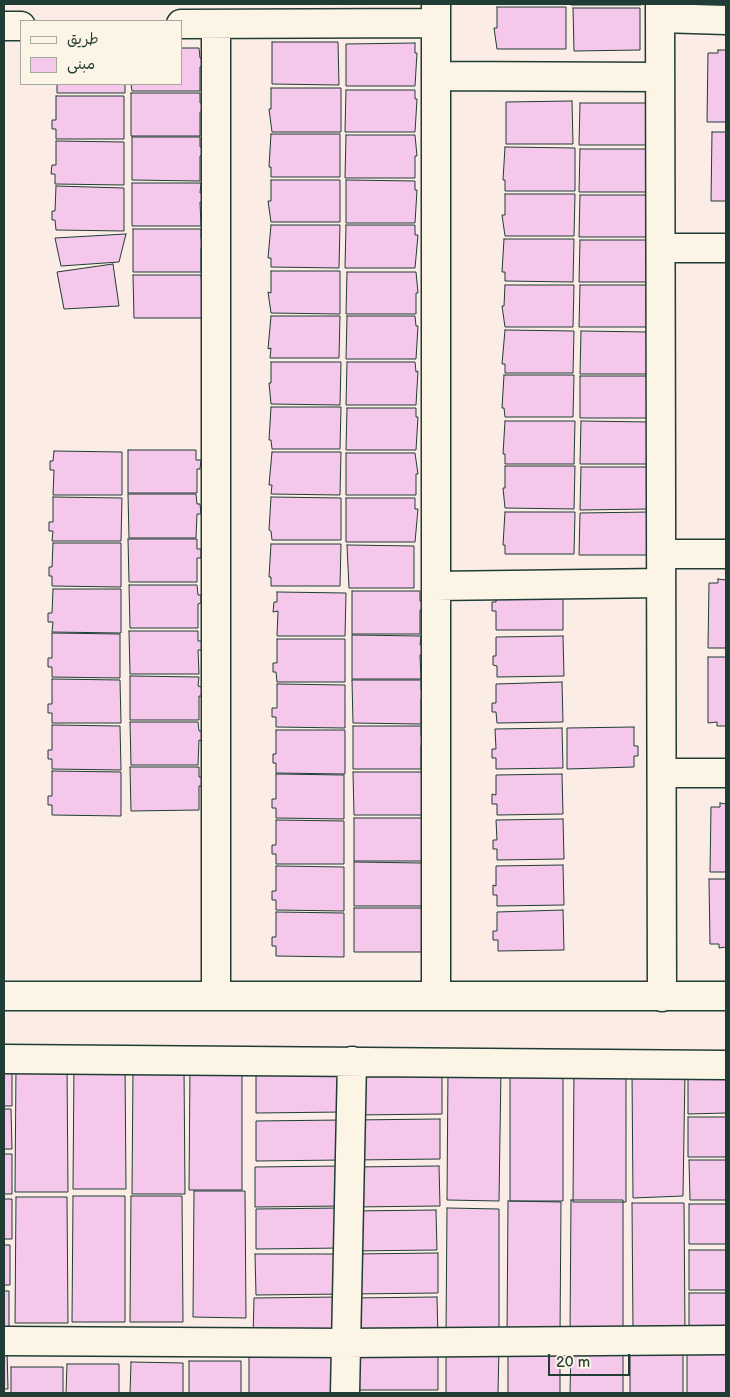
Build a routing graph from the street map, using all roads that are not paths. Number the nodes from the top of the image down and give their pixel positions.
1 (660, 11) edge
2 (436, 13) edge
3 (726, 20) edge
4 (182, 24) edge
5 (216, 24) junction
6 (4, 26) edge
7 (20, 26) edge
8 (436, 76) junction
9 (660, 77) junction
10 (661, 248) junction
11 (726, 248) edge
12 (661, 554) junction
13 (726, 554) edge
14 (661, 583) junction
15 (436, 586) junction
16 (662, 773) junction
17 (726, 773) edge
18 (216, 995) junction
19 (4, 996) edge
20 (436, 996) junction
21 (726, 996) edge
22 (662, 997) junction
23 (4, 1059) edge
24 (352, 1061) junction
25 (726, 1065) edge
26 (726, 1340) edge
27 (4, 1341) edge
28 (345, 1343) junction
29 (345, 1393) edge

1 - 3 street
1 - 9 street
2 - 5 street
2 - 8 street
4 - 5 street
5 - 18 street
6 - 7 street
8 - 9 street
8 - 15 street
9 - 10 street
10 - 11 street
10 - 12 street
12 - 13 street
12 - 14 street
14 - 15 street
14 - 16 street
15 - 20 street
16 - 17 street
16 - 22 street
18 - 19 street
18 - 20 street
20 - 22 street
21 - 22 street
23 - 24 street
24 - 25 street
24 - 28 street
26 - 28 street
27 - 28 street
28 - 29 street

